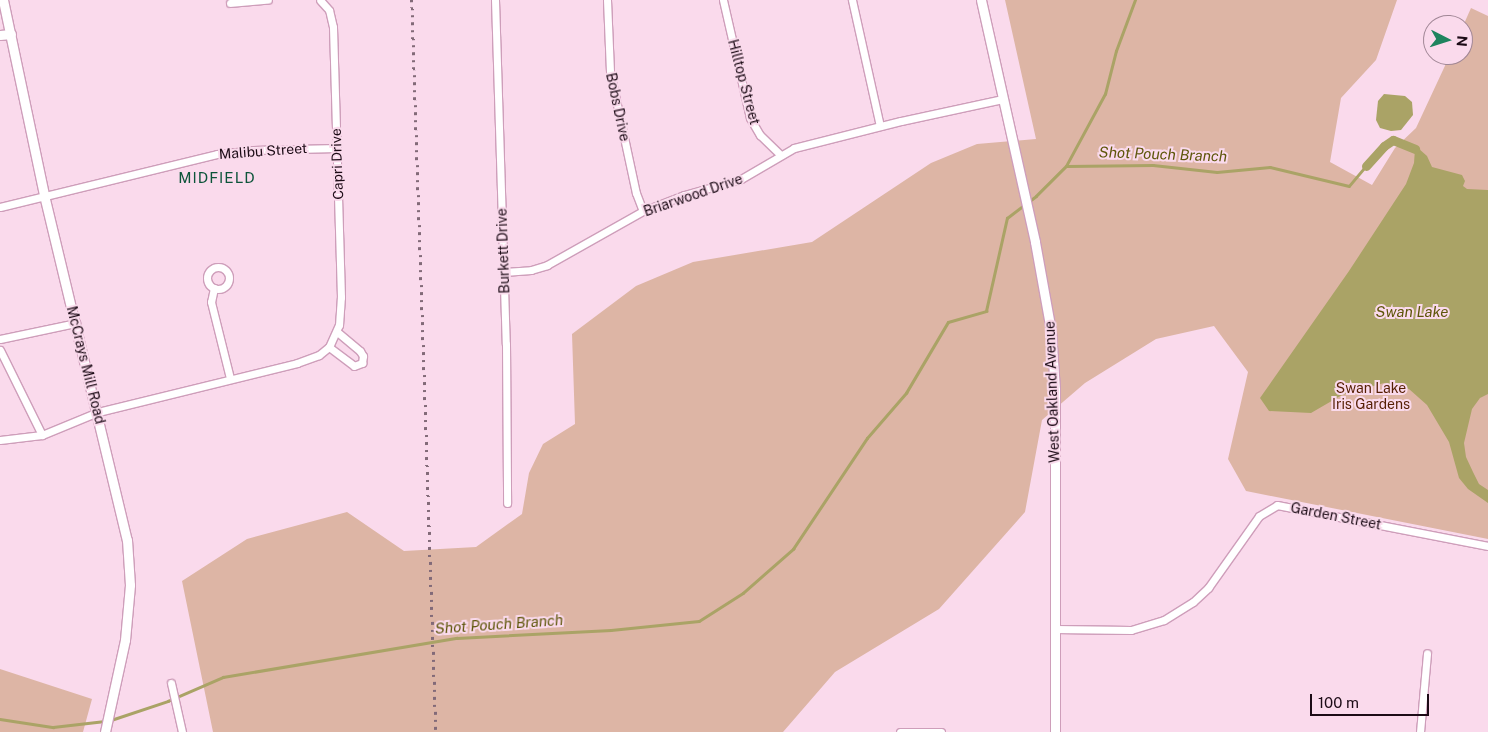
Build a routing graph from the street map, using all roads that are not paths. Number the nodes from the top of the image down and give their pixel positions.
1 (3, 0) edge
2 (268, 0) edge
3 (320, 0) edge
4 (495, 0) edge
5 (607, 0) edge
6 (723, 0) edge
7 (852, 0) edge
8 (981, 0) edge
9 (230, 3) dead end
10 (12, 34) junction
11 (0, 35) edge
12 (1003, 99) junction
13 (880, 126) junction
14 (337, 148) junction
15 (781, 155) junction
16 (44, 194) junction
17 (0, 207) edge
18 (643, 211) junction
19 (504, 272) junction
20 (214, 288) dead end
21 (76, 323) junction
22 (337, 332) junction
23 (0, 339) edge
24 (329, 347) junction
25 (0, 350) edge
26 (230, 378) junction
27 (98, 412) junction
28 (42, 435) junction
29 (0, 440) edge
30 (507, 503) dead end
31 (1488, 546) edge
32 (1055, 629) junction
33 (1427, 653) dead end
34 (171, 683) dead end
35 (105, 732) edge
36 (182, 732) edge
37 (900, 732) edge
38 (941, 732) edge
39 (1055, 732) edge
40 (1420, 732) edge

1 - 10 street, McCrays Mill Road
2 - 9 street
3 - 14 street, Capri Drive
4 - 19 street, Burkett Drive
5 - 18 street, Bobs Drive
6 - 15 street, Hilltop Street
7 - 13 street
8 - 12 street, West Oakland Avenue
10 - 11 street
10 - 16 street, McCrays Mill Road
12 - 13 street, Briarwood Drive
12 - 32 street, West Oakland Avenue
13 - 15 street, Briarwood Drive
14 - 16 street, Malibu Street
14 - 22 street, Capri Drive
15 - 18 street, Briarwood Drive
16 - 17 street, Malibu Street
16 - 21 street, McCrays Mill Road
18 - 19 street, Briarwood Drive
19 - 30 street, Burkett Drive
20 - 26 street
21 - 23 street
21 - 27 street, McCrays Mill Road
22 - 24 street, Capri Drive
22 - 24 street
24 - 26 street
25 - 28 street
26 - 27 street
27 - 28 street
27 - 35 street, McCrays Mill Road
28 - 29 street
31 - 32 street, Garden Street
32 - 39 street, West Oakland Avenue
33 - 40 street
34 - 36 street
37 - 38 street

